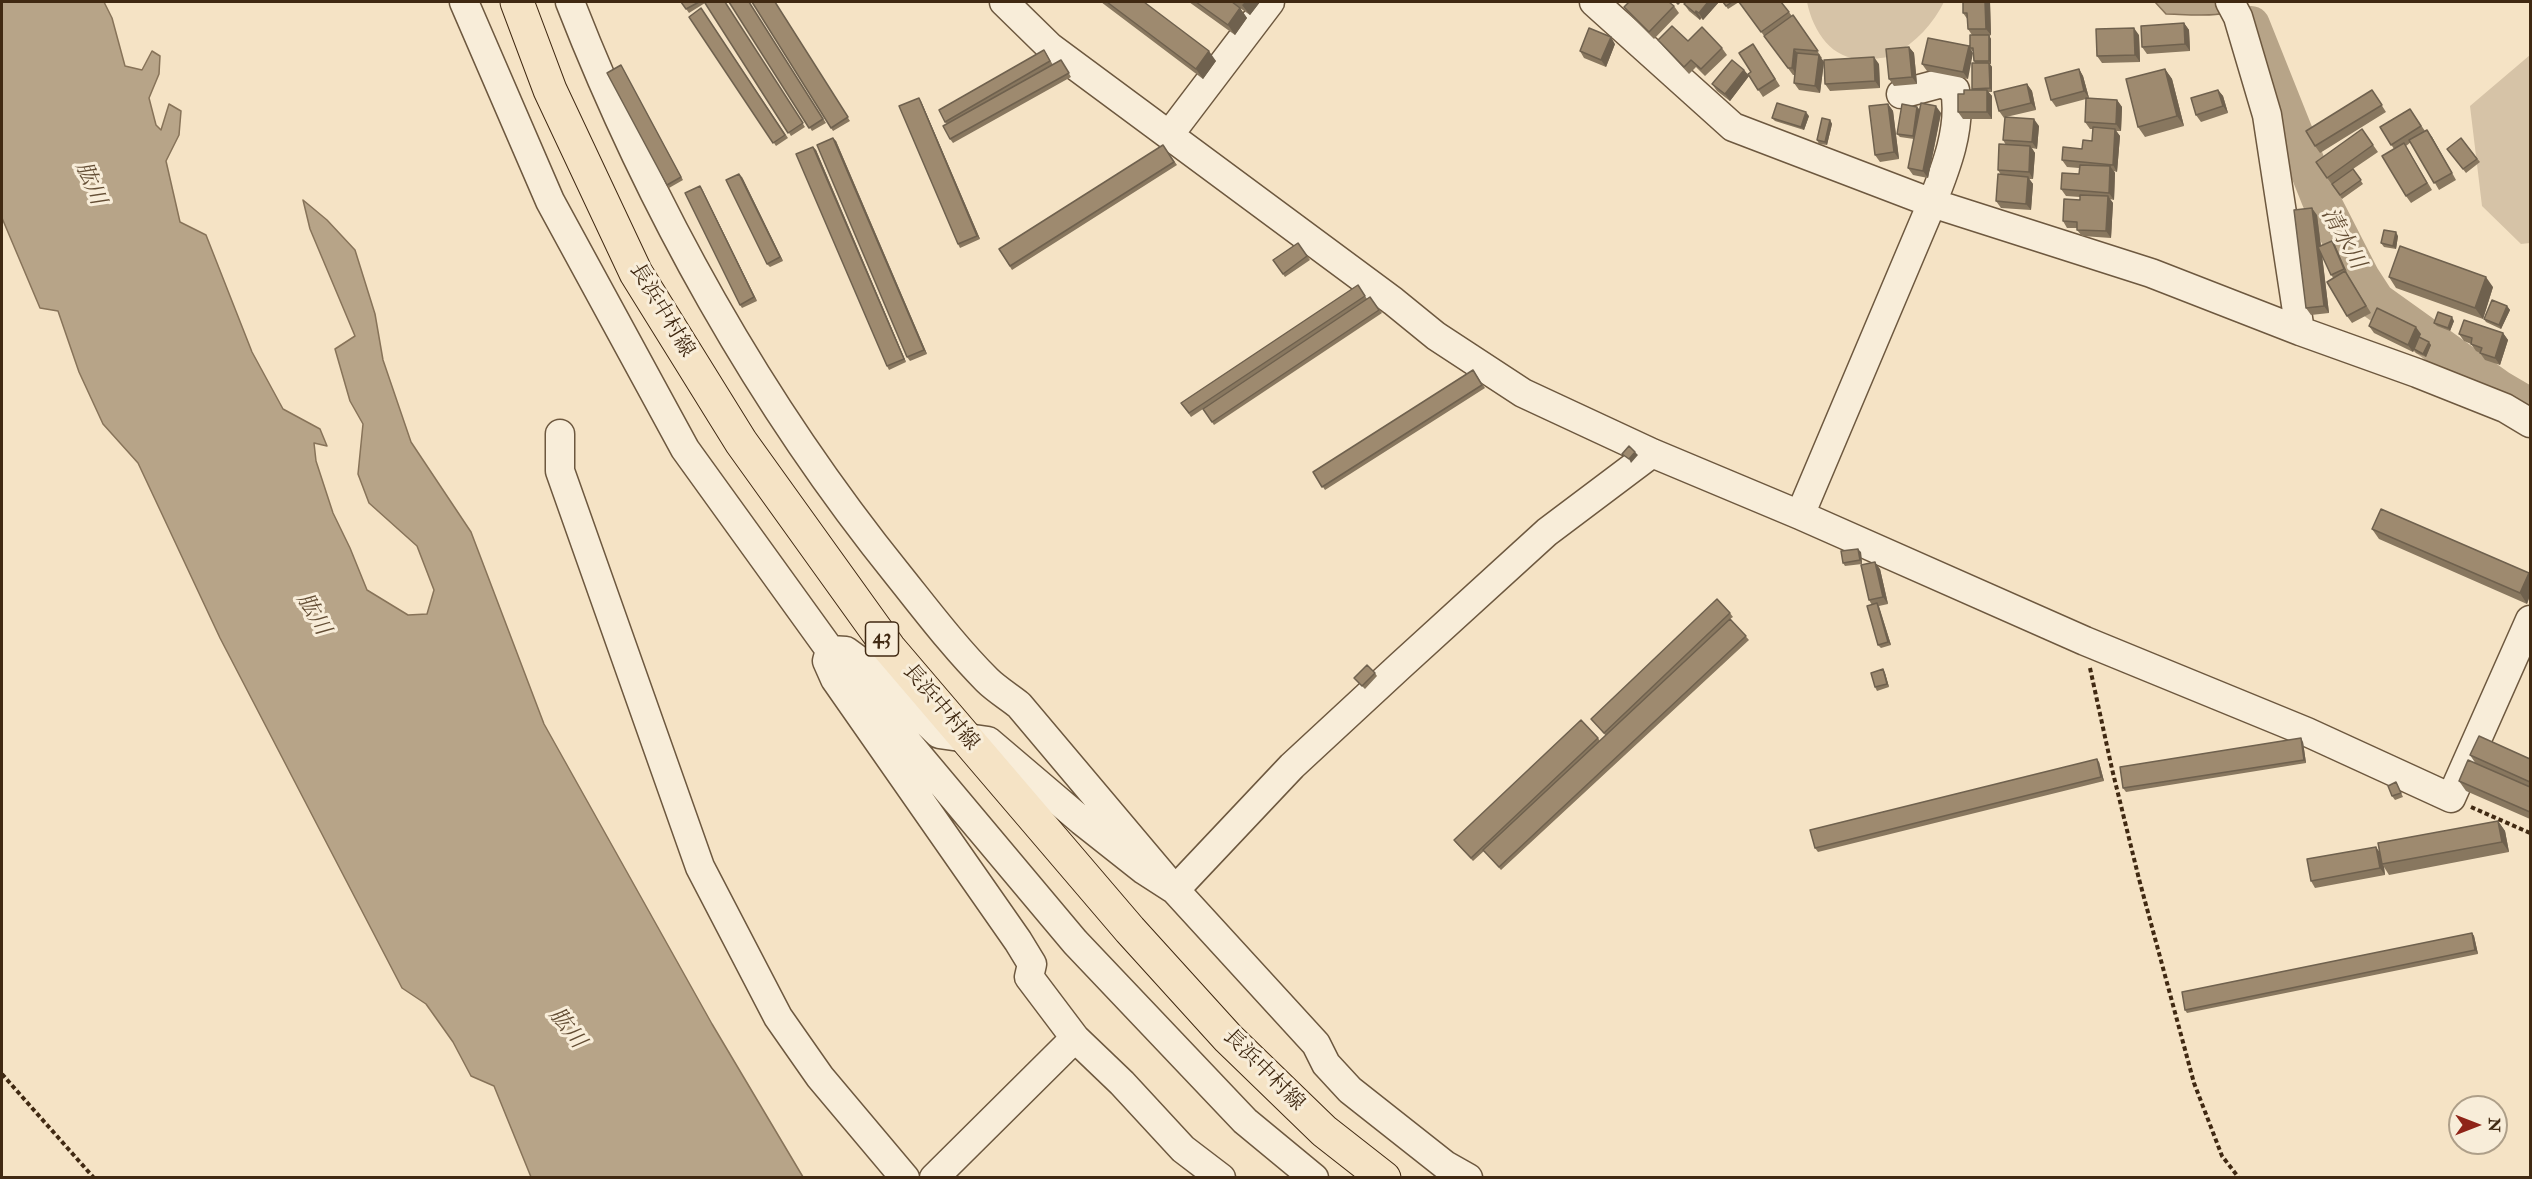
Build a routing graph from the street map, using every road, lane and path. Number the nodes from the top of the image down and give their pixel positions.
1 (464, 2) edge
2 (517, 2) edge
3 (570, 2) edge
4 (1004, 2) edge
5 (1270, 2) edge
6 (1594, 2) edge
7 (2230, 2) edge
8 (1901, 94) dead end
9 (1169, 135) junction
10 (1932, 203) junction
11 (2300, 331) junction
12 (2530, 423) edge
13 (560, 434) dead end
14 (1652, 453) junction
15 (1800, 515) junction
16 (2530, 620) edge
17 (2085, 641) junction
18 (830, 650) junction
19 (965, 738) junction
20 (2451, 798) junction
21 (2530, 833) edge
22 (1176, 890) junction
23 (1076, 1038) junction
24 (2, 1074) edge
25 (94, 1178) edge
26 (905, 1178) edge
27 (934, 1178) edge
28 (1221, 1178) edge
29 (1314, 1178) edge
30 (1384, 1178) edge
31 (1468, 1178) edge
32 (2239, 1178) edge

1 - 18 street
2 - 19 main road, 長浜中村線 / 43
3 - 22 street
4 - 9 street
5 - 9 street
6 - 10 street
7 - 11 street
8 - 10 street
9 - 14 street
10 - 11 street
10 - 15 street
11 - 12 street
13 - 26 street
14 - 15 street
14 - 22 street
15 - 17 street
16 - 20 street
17 - 20 street
17 - 32 path
18 - 19 street
18 - 23 street
18 - 29 street
19 - 22 street
19 - 30 main road, 長浜中村線 / 43
20 - 21 path
22 - 31 street
23 - 27 street
23 - 28 street
24 - 25 path

